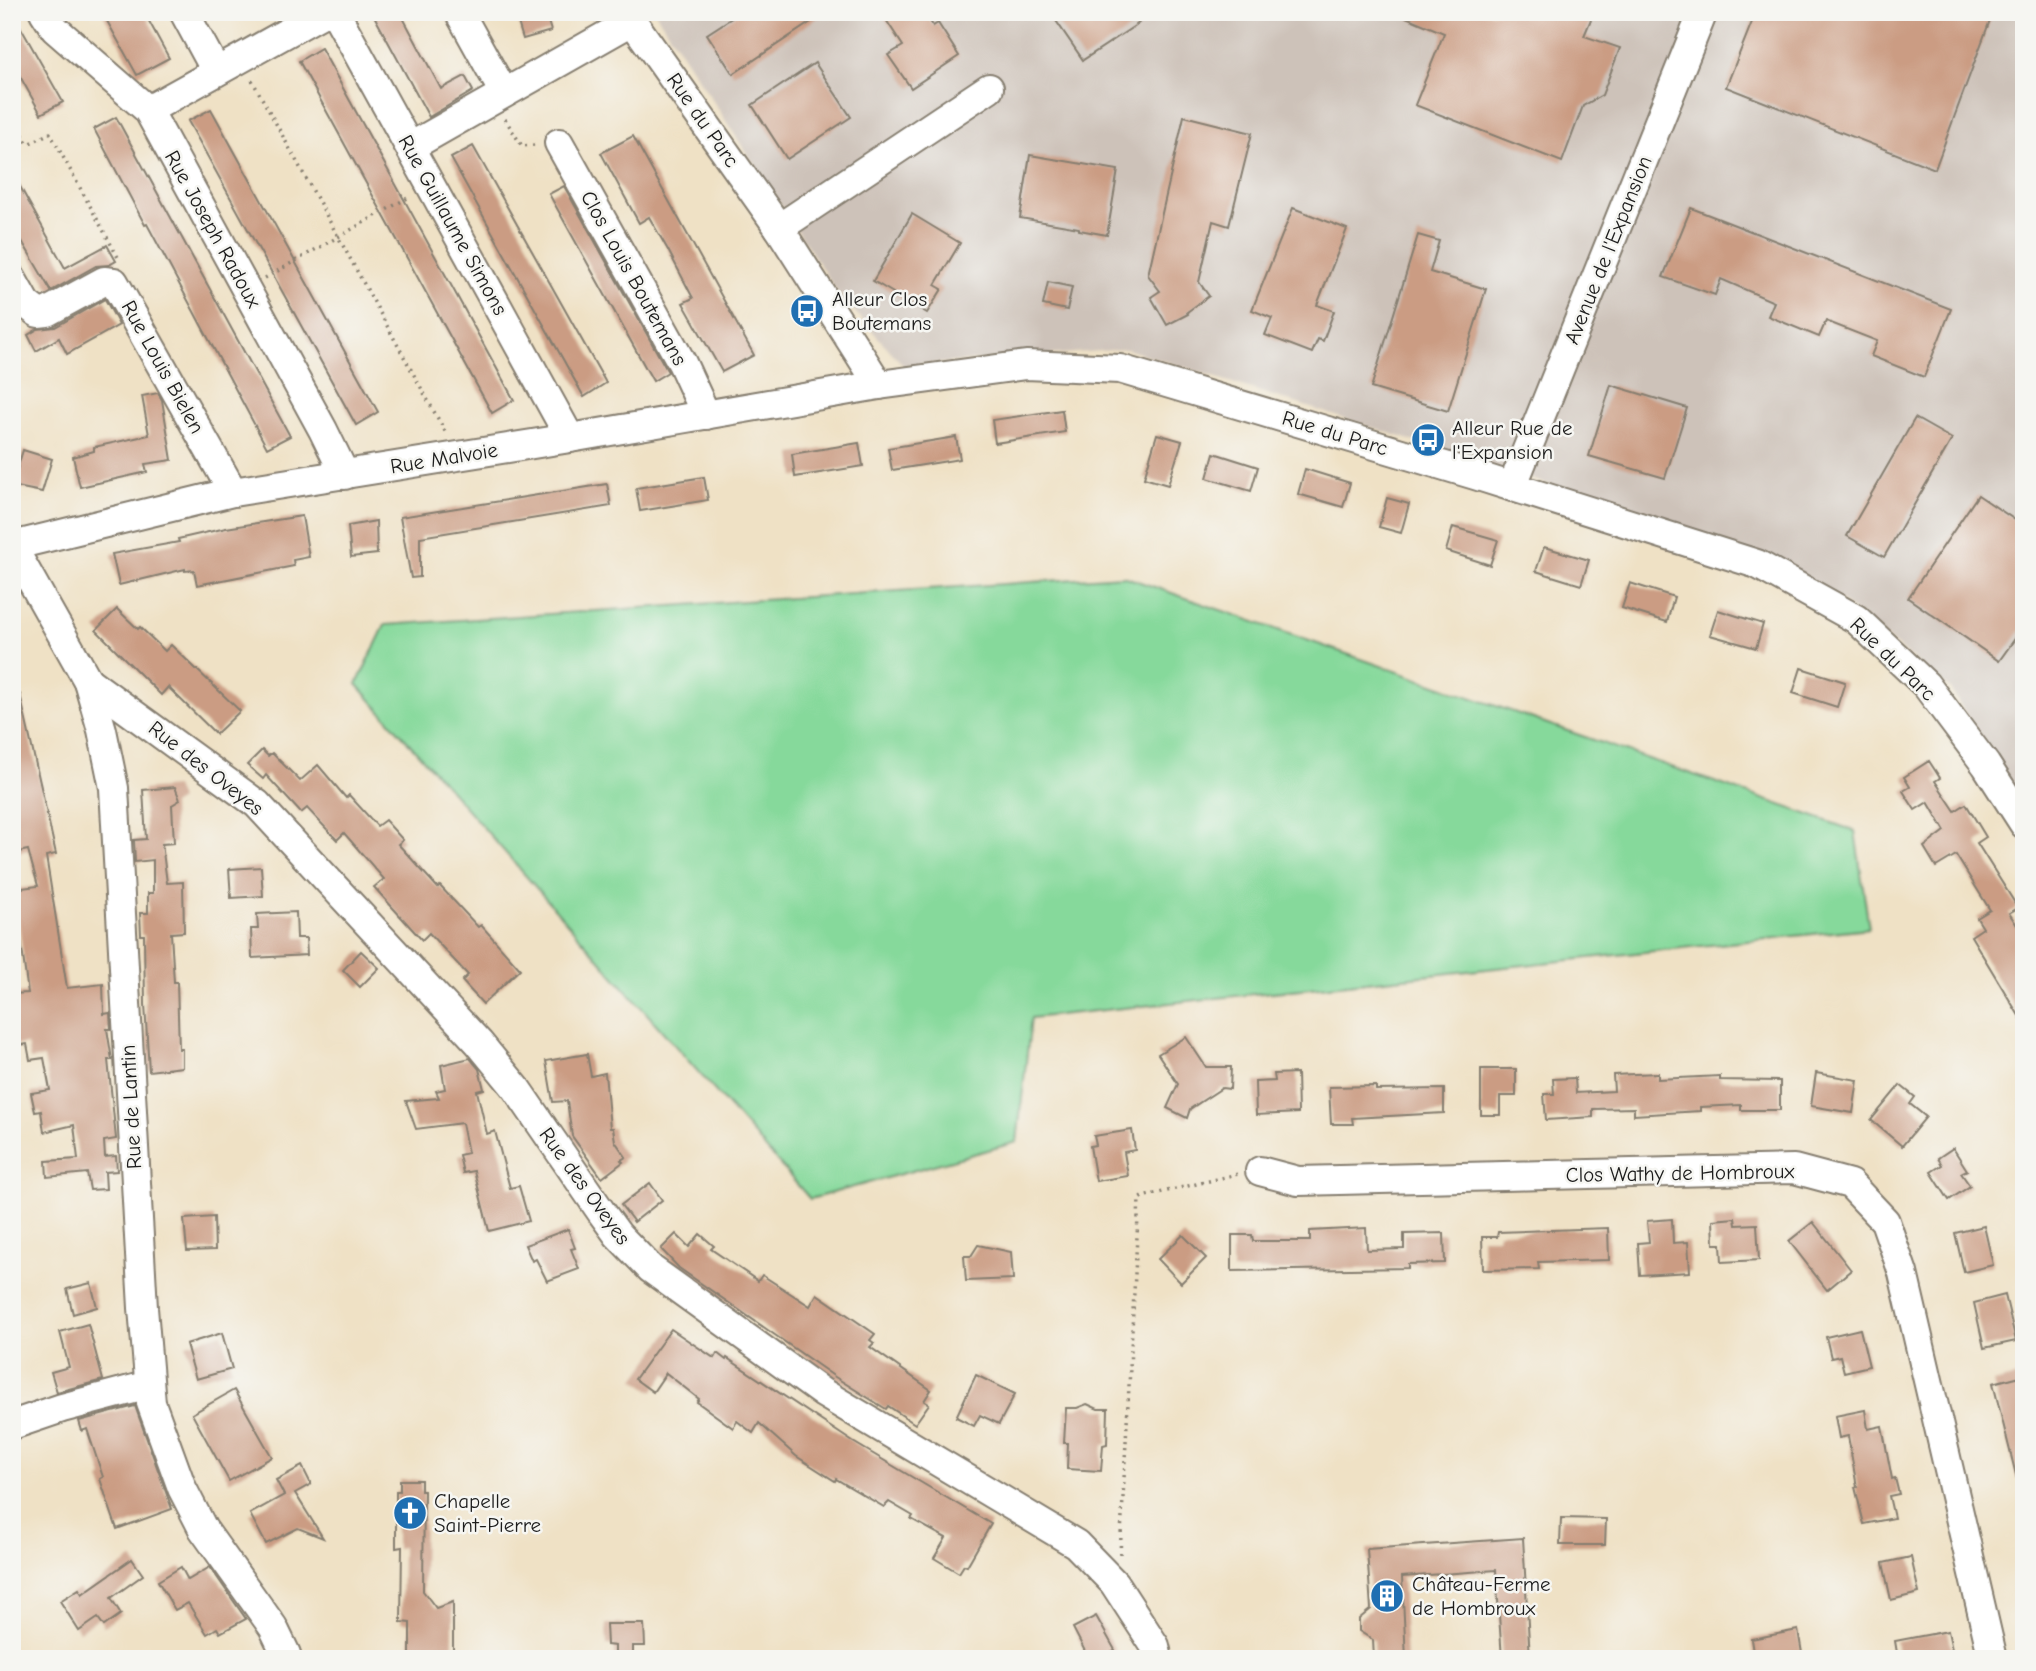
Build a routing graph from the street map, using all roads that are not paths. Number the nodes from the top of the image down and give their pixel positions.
1 (44, 12) edge
2 (184, 12) edge
3 (324, 12) edge
4 (335, 12) edge
5 (459, 12) edge
6 (1703, 12) edge
7 (629, 17) edge
8 (228, 65) junction
9 (989, 88) dead end
10 (498, 96) junction
11 (148, 110) junction
12 (559, 143) road end
13 (410, 147) junction
14 (779, 228) junction
15 (18, 289) edge
16 (879, 385) junction
17 (706, 415) junction
18 (570, 438) junction
19 (345, 475) junction
20 (1512, 487) junction
21 (233, 492) junction
22 (12, 546) edge
23 (88, 681) junction
24 (2024, 824) edge
25 (1260, 1171) road end
26 (149, 1385) junction
27 (12, 1425) edge
28 (288, 1657) edge
29 (1158, 1659) edge
30 (1993, 1659) edge

1 - 11 street, Rue Joseph Radoux
2 - 8 street
3 - 8 street
4 - 13 street, Rue Guillaume Simons
5 - 10 street
6 - 20 street, Avenue de l'Expansion
7 - 10 street
7 - 14 street, Rue du Parc
8 - 11 street
9 - 14 street
10 - 13 street
11 - 19 street, Rue Joseph Radoux
12 - 17 street, Clos Louis Boutemans
13 - 18 street, Rue Guillaume Simons
14 - 16 street, Rue du Parc
15 - 21 street, Rue Louis Bielen
16 - 17 street, Rue Malvoie
16 - 20 street, Rue du Parc
17 - 18 street, Rue Malvoie
18 - 19 street, Rue Malvoie
19 - 21 street, Rue Malvoie
20 - 24 street, Rue du Parc
21 - 22 street, Rue Malvoie
22 - 23 street, Rue de Lantin
23 - 26 street, Rue de Lantin
23 - 29 street, Rue des Oveyes
25 - 30 street, Clos Wathy de Hombroux
26 - 27 street
26 - 28 street, Rue de Lantin

